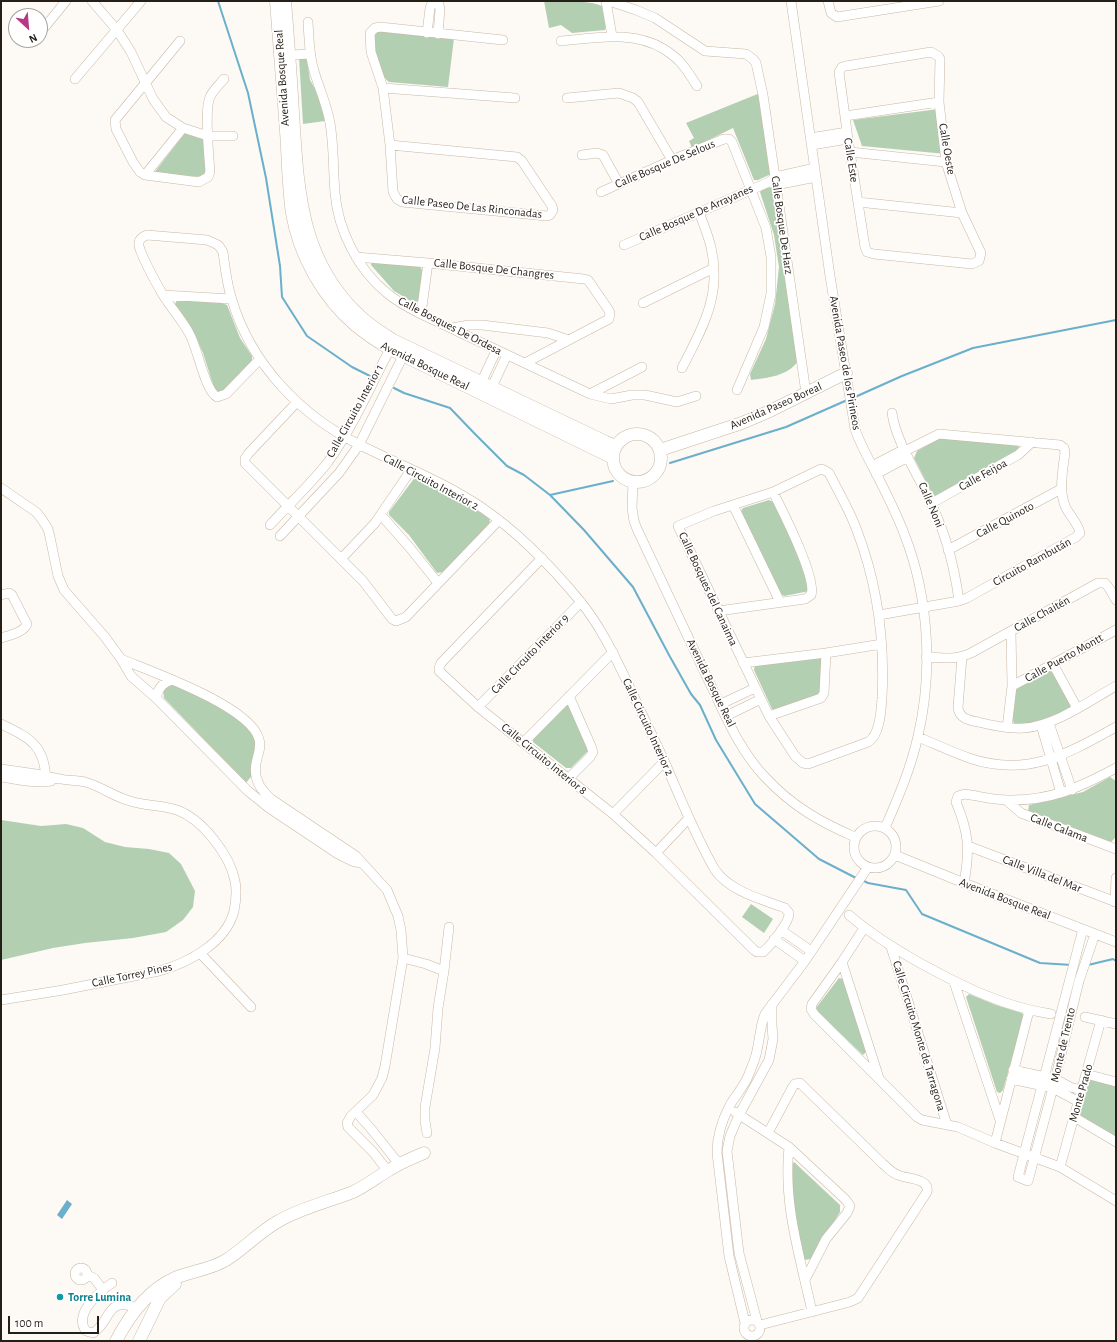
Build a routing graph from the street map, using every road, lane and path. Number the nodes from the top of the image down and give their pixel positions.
1 (66, 1) edge
2 (92, 1) edge
3 (140, 1) edge
4 (276, 1) edge
5 (285, 1) edge
6 (433, 1) edge
7 (438, 1) edge
8 (606, 1) edge
9 (609, 1) edge
10 (791, 1) edge
11 (828, 1) edge
12 (939, 1) edge
13 (308, 22) dead end
14 (48, 23) edge
15 (117, 30) junction
16 (427, 32) junction
17 (438, 34) junction
18 (612, 36) junction
19 (503, 40) dead end
20 (180, 41) dead end
21 (561, 41) dead end
22 (310, 54) junction
23 (290, 55) junction
24 (840, 69) joint
25 (75, 79) dead end
26 (224, 79) dead end
27 (146, 82) junction
28 (697, 86) dead end
29 (384, 88) junction
30 (515, 98) dead end
31 (567, 98) dead end
32 (939, 102) junction
33 (845, 116) junction
34 (183, 128) junction
35 (290, 132) junction
36 (208, 136) junction
37 (233, 136) dead end
38 (847, 136) junction
39 (811, 142) junction
40 (390, 144) junction
41 (850, 152) junction
42 (582, 155) dead end
43 (672, 160) junction
44 (946, 162) junction
45 (816, 172) junction
46 (145, 175) junction
47 (773, 181) junction
48 (619, 184) junction
49 (751, 189) junction
50 (601, 192) dead end
51 (858, 202) junction
52 (699, 212) junction
53 (962, 213) junction
54 (624, 244) dead end
55 (356, 257) junction
56 (979, 261) joint
57 (428, 263) junction
58 (714, 268) junction
59 (163, 295) junction
60 (231, 299) junction
61 (644, 303) dead end
62 (421, 314) junction
63 (452, 328) junction
64 (569, 340) junction
65 (390, 349) junction
66 (496, 350) junction
67 (507, 355) junction
68 (403, 356) junction
69 (260, 359) junction
70 (525, 363) junction
71 (642, 367) dead end
72 (682, 368) dead end
73 (846, 373) junction
74 (484, 389) junction
75 (737, 390) dead end
76 (806, 393) junction
77 (590, 394) junction
78 (696, 396) dead end
79 (297, 402) junction
80 (892, 413) dead end
81 (344, 437) junction
82 (1032, 442) junction
83 (359, 445) junction
84 (616, 446) junction
85 (660, 450) junction
86 (907, 454) junction
87 (613, 458) junction
88 (411, 470) junction
89 (874, 470) junction
90 (633, 481) junction
91 (1, 488) edge
92 (1062, 489) junction
93 (773, 492) junction
94 (932, 504) junction
95 (733, 505) junction
96 (288, 506) junction
97 (381, 515) junction
98 (299, 516) junction
99 (499, 520) junction
100 (270, 525) dead end
101 (280, 536) dead end
102 (948, 550) junction
103 (542, 558) junction
104 (341, 559) junction
105 (438, 583) junction
106 (1, 595) edge
107 (1116, 600) edge
108 (959, 601) junction
109 (581, 602) junction
110 (780, 602) junction
111 (923, 607) junction
112 (718, 610) junction
113 (879, 615) junction
114 (1116, 630) edge
115 (1011, 631) junction
116 (1, 638) edge
117 (882, 644) junction
118 (613, 652) junction
119 (826, 653) junction
120 (926, 657) junction
121 (962, 657) junction
122 (121, 659) junction
123 (743, 663) junction
124 (1053, 664) junction
125 (172, 680) junction
126 (1012, 686) junction
127 (1116, 686) edge
128 (755, 688) junction
129 (569, 696) junction
130 (156, 698) junction
131 (761, 699) junction
132 (721, 704) junction
133 (478, 707) junction
134 (1077, 708) junction
135 (726, 716) junction
136 (769, 716) junction
137 (1, 724) edge
138 (1045, 724) junction
139 (1116, 727) edge
140 (1007, 728) junction
141 (918, 737) junction
142 (523, 743) junction
143 (1055, 758) junction
144 (664, 762) junction
145 (1, 769) edge
146 (1116, 769) edge
147 (1, 777) edge
148 (46, 779) junction
149 (568, 779) junction
150 (1072, 790) junction
151 (1061, 793) junction
152 (1006, 800) junction
153 (613, 814) junction
154 (689, 818) junction
155 (885, 828) junction
156 (856, 837) junction
157 (968, 846) junction
158 (1116, 849) edge
159 (656, 853) junction
160 (895, 855) junction
161 (361, 863) junction
162 (865, 871) junction
163 (1116, 878) edge
164 (964, 883) junction
165 (1115, 902) edge
166 (849, 915) dead end
167 (449, 927) dead end
168 (864, 928) junction
169 (1083, 929) junction
170 (781, 930) junction
171 (1094, 934) junction
172 (774, 939) junction
173 (1116, 942) edge
174 (891, 946) junction
175 (811, 951) junction
176 (760, 952) joint
177 (200, 953) junction
178 (403, 958) junction
179 (805, 961) junction
180 (1079, 961) junction
181 (842, 962) junction
182 (444, 971) junction
183 (1074, 979) junction
184 (954, 982) junction
185 (1, 1000) edge
186 (772, 1004) junction
187 (251, 1007) dead end
188 (1029, 1011) junction
189 (1051, 1014) dead end
190 (1085, 1016) dead end
191 (1101, 1020) junction
192 (1116, 1024) edge
193 (1086, 1074) junction
194 (1012, 1075) junction
195 (1044, 1076) junction
196 (879, 1080) junction
197 (1116, 1082) edge
198 (1054, 1084) junction
199 (1042, 1086) junction
200 (1082, 1090) junction
201 (1079, 1102) junction
202 (729, 1107) junction
203 (356, 1112) junction
204 (739, 1115) junction
205 (1074, 1117) junction
206 (1000, 1120) junction
207 (947, 1125) junction
208 (374, 1132) junction
209 (427, 1133) dead end
210 (768, 1133) junction
211 (362, 1142) junction
212 (1116, 1142) edge
213 (995, 1143) junction
214 (789, 1147) junction
215 (424, 1153) dead end
216 (1024, 1154) junction
217 (1034, 1157) junction
218 (398, 1164) junction
219 (1060, 1166) junction
220 (387, 1170) junction
221 (1116, 1201) edge
222 (189, 1273) junction
223 (87, 1275) dead end
224 (805, 1280) junction
225 (112, 1283) dead end
226 (103, 1290) junction
227 (137, 1308) junction
228 (812, 1312) junction
229 (149, 1321) junction
230 (745, 1323) junction
231 (759, 1325) junction
232 (750, 1338) edge
233 (116, 1341) edge
234 (139, 1341) edge
235 (763, 1341) edge

1 - 14 street
2 - 15 street
3 - 15 street
4 - 35 main road, Avenida Bosque Real
5 - 23 main road, Avenida Bosque Real
6 - 16 street
7 - 17 street
8 - 18 street
9 - 47 street, Calle Bosque De Harz
10 - 39 street, Avenida Paseo de los Pirineos
11 - 12 street
13 - 22 street, Calle Bosques De Ordesa
15 - 25 street
15 - 27 street
16 - 17 street, Calle Paseo De Las Rinconadas
16 - 29 street, Calle Paseo De Las Rinconadas
17 - 19 street, Calle Paseo De Las Rinconadas
18 - 21 street
18 - 28 street
20 - 27 street
22 - 23 street
22 - 55 street, Calle Bosques De Ordesa
23 - 35 main road, Avenida Bosque Real
24 - 32 street, Calle Oeste
24 - 33 street, Calle Este
26 - 36 street
27 - 34 street
27 - 46 street
29 - 30 street
29 - 40 street, Calle Paseo De Las Rinconadas
31 - 43 street
32 - 33 street
32 - 44 street, Calle Oeste
33 - 38 street, Calle Este
34 - 36 street
34 - 46 street
35 - 65 main road, Avenida Bosque Real
35 - 74 main road, Avenida Bosque Real
36 - 37 street
36 - 46 street
38 - 39 street
38 - 41 street, Calle Este
39 - 45 street, Avenida Paseo de los Pirineos
40 - 40 street, Calle Paseo De Las Rinconadas
41 - 44 street
41 - 51 street, Calle Este
42 - 48 street
43 - 48 street, Calle Bosque De Selous
43 - 49 street, Calle Bosque De Selous
44 - 53 street, Calle Oeste
45 - 47 street, Calle Bosque De Arrayanes
45 - 73 street, Avenida Paseo de los Pirineos
47 - 49 street, Calle Bosque De Arrayanes
47 - 76 street, Calle Bosque De Harz
48 - 50 street, Calle Bosque De Selous
49 - 52 street, Calle Bosque De Arrayanes
49 - 75 street, Calle Bosque De Selous
51 - 53 street
51 - 56 street, Calle Este
52 - 54 street, Calle Bosque De Arrayanes
52 - 58 street
53 - 56 street, Calle Oeste
55 - 57 street, Calle Bosque De Changres
55 - 62 street, Calle Bosques De Ordesa
57 - 62 street
57 - 64 street, Calle Bosque De Changres
58 - 61 street
58 - 72 street
59 - 60 street
59 - 60 street, Calle Circuito Interior 2
59 - 69 street
60 - 69 street, Calle Circuito Interior 2
62 - 63 street, Calle Bosques De Ordesa
63 - 64 street
63 - 66 street, Calle Bosques De Ordesa
64 - 70 street
65 - 68 main road, Avenida Bosque Real
65 - 81 street, Calle Circuito Interior 1
66 - 67 street, Calle Bosques De Ordesa
66 - 74 street
67 - 70 street, Calle Bosques De Ordesa
67 - 74 street
68 - 74 main road, Avenida Bosque Real
68 - 83 street, Calle Circuito Interior 1
69 - 79 street, Calle Circuito Interior 2
70 - 77 street, Calle Bosques De Ordesa
71 - 77 street
73 - 76 main road, Avenida Paseo Boreal
73 - 89 street, Avenida Paseo de los Pirineos
74 - 84 main road, Avenida Bosque Real
74 - 87 main road, Avenida Bosque Real
76 - 85 main road, Avenida Paseo Boreal
77 - 78 street, Calle Bosques De Ordesa
79 - 81 street, Calle Circuito Interior 2
79 - 96 street
80 - 86 street, Calle Noni
81 - 83 street, Calle Circuito Interior 2
81 - 96 street, Calle Circuito Interior 1
82 - 86 street, Circuito Rambután
82 - 92 street, Circuito Rambután
82 - 94 street, Calle Feijoa
83 - 88 street, Calle Circuito Interior 2
83 - 98 street, Calle Circuito Interior 1
84 - 85 main road
84 - 87 main road
85 - 90 main road
86 - 89 street, Circuito Rambután
86 - 94 street, Calle Noni
87 - 90 main road
88 - 97 street
88 - 99 street, Calle Circuito Interior 2
89 - 111 street, Avenida Paseo de los Pirineos
90 - 132 street, Avenida Bosque Real
91 - 122 street
92 - 102 street, Calle Quinoto
92 - 108 street, Circuito Rambután
93 - 95 street, Calle Bosques del Canaima
93 - 110 street
93 - 113 street, Calle Bosques del Canaima
94 - 102 street, Calle Noni
95 - 110 street
95 - 112 street, Calle Bosques del Canaima
96 - 98 street
96 - 100 street, Calle Circuito Interior 1
97 - 104 street
97 - 105 street
98 - 101 street, Calle Circuito Interior 1
98 - 104 street
99 - 103 street, Calle Circuito Interior 2
99 - 105 street
102 - 108 street, Calle Noni
103 - 109 street, Calle Circuito Interior 2
103 - 133 street, Calle Circuito Interior 8
104 - 105 street
106 - 116 street
107 - 115 street, Calle Chaitén
108 - 111 street, Circuito Rambután
109 - 118 street, Calle Circuito Interior 2
109 - 133 street, Calle Circuito Interior 9
110 - 112 street
111 - 113 street, Circuito Rambután
111 - 120 street, Avenida Paseo de los Pirineos
112 - 123 street, Calle Bosques del Canaima
113 - 117 street, Calle Bosques del Canaima
114 - 124 street, Calle Puerto Montt
115 - 121 street, Calle Chaitén
115 - 126 street
117 - 119 street
117 - 136 street, Calle Bosques del Canaima
118 - 129 street
118 - 144 street, Calle Circuito Interior 2
119 - 123 street
119 - 136 street
120 - 121 street, Calle Chaitén
120 - 141 street, Avenida Paseo de los Pirineos
121 - 140 street
122 - 125 street
122 - 130 street
123 - 128 street, Calle Bosques del Canaima
124 - 126 street, Calle Puerto Montt
124 - 134 street
125 - 130 street
125 - 161 street
126 - 140 street
127 - 134 street
128 - 131 street, Calle Bosques del Canaima
128 - 132 street
129 - 142 street
129 - 149 street
130 - 161 street
131 - 135 street
131 - 136 street, Calle Bosques del Canaima
132 - 135 street, Avenida Bosque Real
133 - 142 street, Calle Circuito Interior 8
134 - 138 street
135 - 156 street, Avenida Bosque Real
137 - 148 street
138 - 140 street
138 - 143 street
139 - 143 street
141 - 143 street
141 - 155 street, Avenida Paseo de los Pirineos
142 - 149 street, Calle Circuito Interior 8
143 - 150 street
143 - 151 street
144 - 153 street
144 - 154 street, Calle Circuito Interior 2
145 - 148 street, Calle Torrey Pines
146 - 150 street
147 - 148 street, Calle Torrey Pines
148 - 177 street, Calle Torrey Pines
149 - 153 street, Calle Circuito Interior 8
150 - 151 street
151 - 152 street
152 - 157 street
152 - 158 street, Calle Calama
153 - 159 street, Calle Circuito Interior 8
154 - 159 street
154 - 170 street, Calle Circuito Interior 2
155 - 156 street
155 - 160 street
156 - 162 street
157 - 164 street
157 - 165 street, Calle Villa del Mar
159 - 176 street, Calle Circuito Interior 8
160 - 162 street
160 - 164 street, Avenida Bosque Real
161 - 178 street
162 - 175 street
163 - 165 street
164 - 169 street, Avenida Bosque Real
166 - 168 street, Calle Circuito Monte de Tarragona
167 - 182 street
168 - 174 street, Calle Circuito Monte de Tarragona
168 - 181 street, Calle Circuito Monte de Tarragona
169 - 171 street, Avenida Bosque Real
169 - 180 street
170 - 172 street, Calle Circuito Interior 2
170 - 175 street
171 - 173 street, Avenida Bosque Real
171 - 180 street
172 - 176 street, Calle Circuito Interior 2
172 - 179 street
174 - 184 street, Calle Circuito Monte de Tarragona
174 - 207 street, Calle Circuito Monte de Tarragona
175 - 179 street
177 - 185 street, Calle Torrey Pines
177 - 187 street
178 - 182 street
178 - 203 street
179 - 186 street
180 - 183 street
181 - 196 street, Calle Circuito Monte de Tarragona
181 - 196 street, Calle Circuito Monte de Tarragona
182 - 209 street
183 - 195 street, Monte de Trento
183 - 198 street, Monte de Trento
184 - 188 street, Calle Circuito Monte de Tarragona
184 - 206 street
186 - 202 street
186 - 204 street
188 - 189 street, Calle Circuito Monte de Tarragona
188 - 194 street
190 - 191 street
191 - 192 street
191 - 193 street, Monte Prado
193 - 197 street
193 - 200 street, Monte Prado
194 - 195 street
194 - 199 street
194 - 206 street
195 - 198 street
195 - 199 street, Monte de Trento
196 - 207 street, Calle Circuito Monte de Tarragona
198 - 199 street
198 - 200 street
198 - 201 street
198 - 217 street, Monte de Trento
199 - 216 street, Monte de Trento
200 - 201 street, Monte Prado
201 - 205 street, Monte Prado
202 - 204 street
202 - 230 street
203 - 208 street
203 - 211 street
204 - 210 street
204 - 231 street
205 - 212 street
205 - 219 street, Monte Prado
206 - 213 street
207 - 213 street, Calle Circuito Monte de Tarragona
208 - 211 street
208 - 218 street
210 - 214 street
210 - 228 street
211 - 220 street
213 - 216 street, Calle Circuito Monte de Tarragona
214 - 224 street
214 - 224 street
215 - 218 main road
216 - 217 street, Calle Circuito Monte de Tarragona
216 - 217 street, Monte de Trento
217 - 219 street, Calle Circuito Monte de Tarragona
218 - 220 main road
219 - 221 street, Calle Circuito Monte de Tarragona
220 - 222 main road
222 - 227 main road
222 - 229 main road
223 - 226 street
224 - 228 street
225 - 226 street
226 - 227 street
227 - 229 main road
227 - 233 main road
228 - 231 street
229 - 234 main road
230 - 231 street
230 - 232 street
231 - 232 street
231 - 235 street

